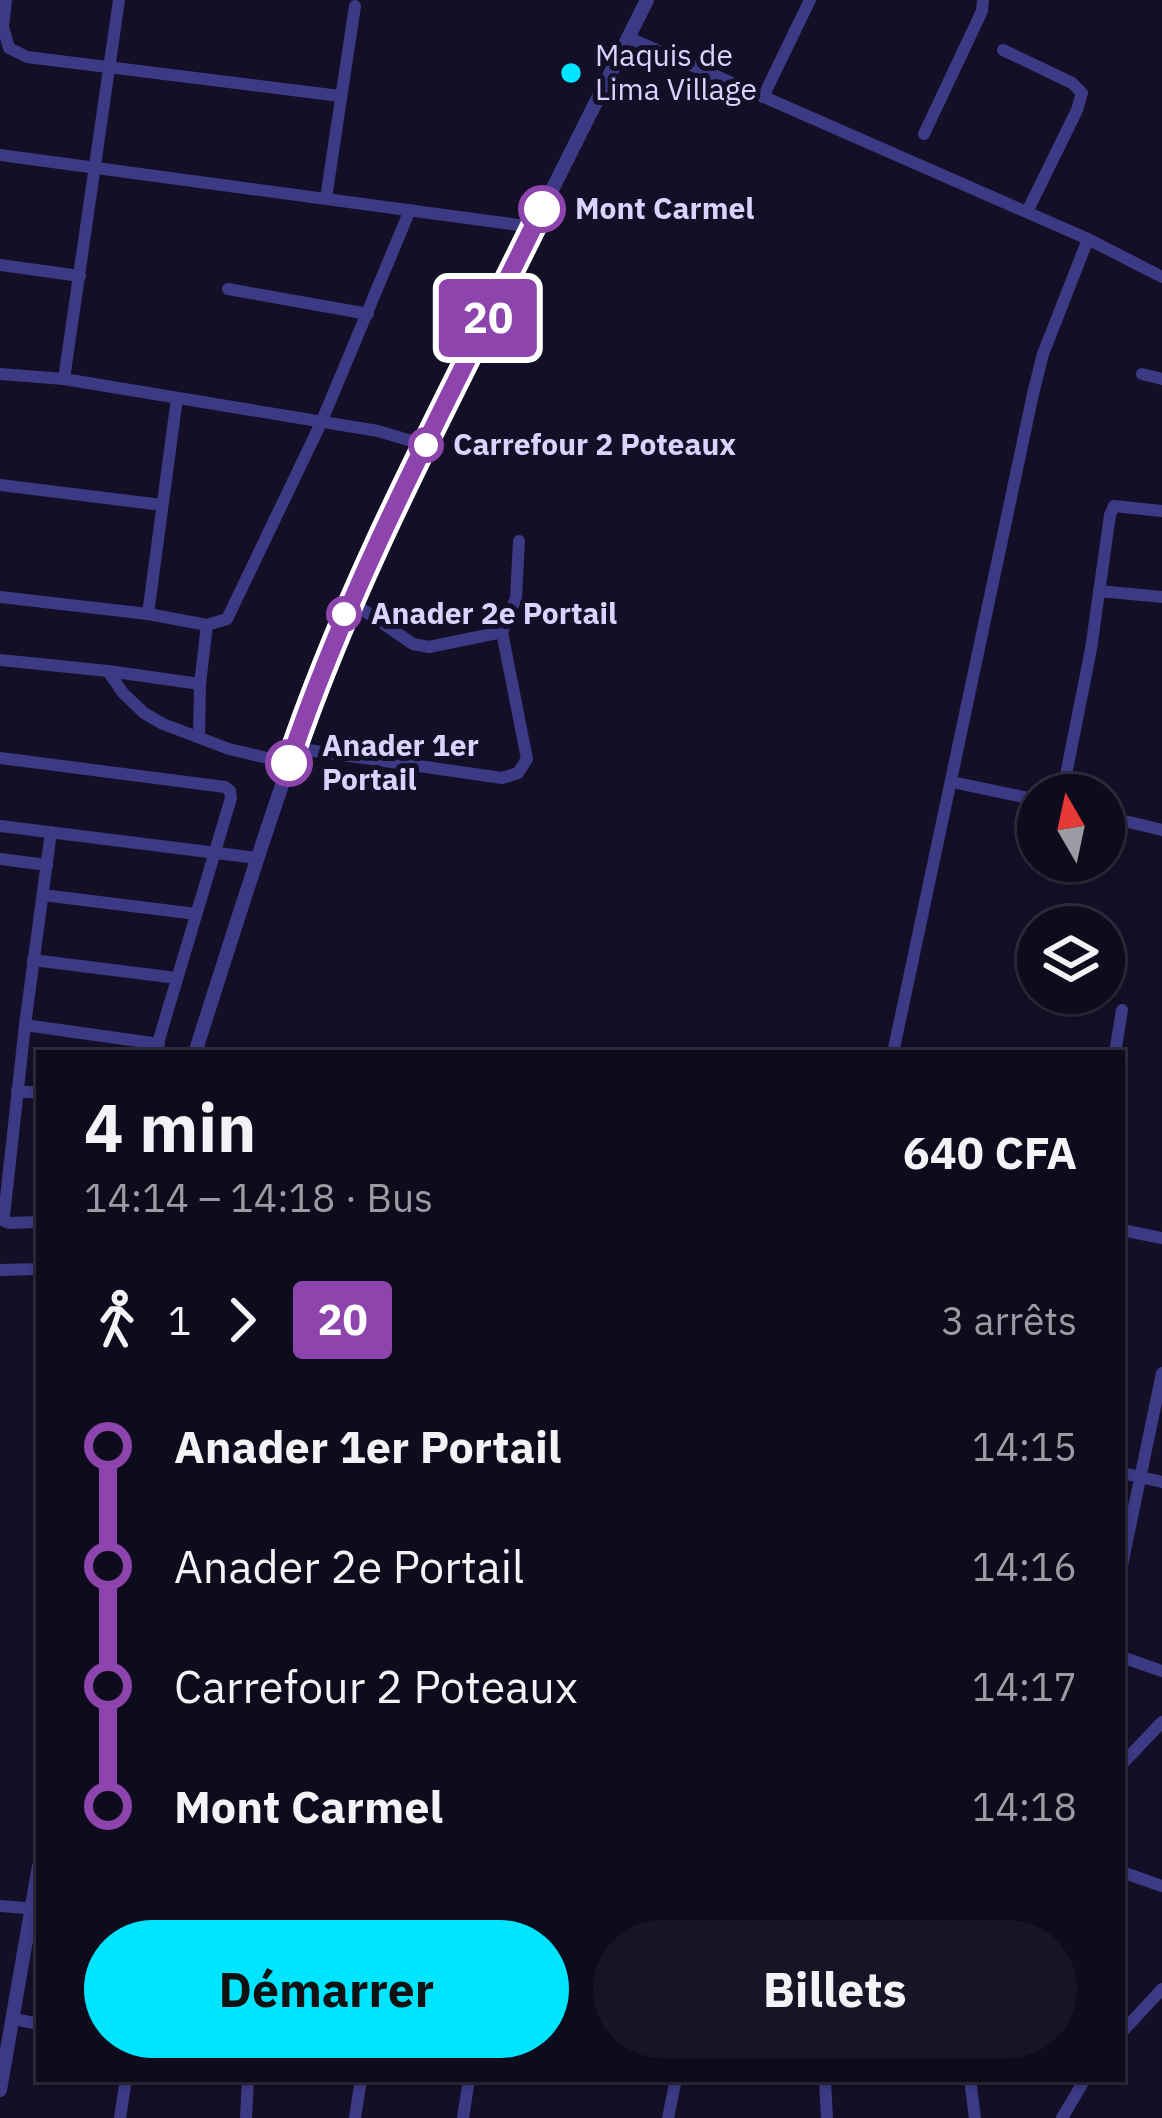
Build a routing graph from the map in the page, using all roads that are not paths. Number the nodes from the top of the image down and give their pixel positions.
1 (7, 0) edge
2 (118, 0) edge
3 (647, 0) edge
4 (810, 0) edge
5 (983, 0) edge
6 (356, 6) dead end
7 (627, 38) junction
8 (1003, 50) dead end
9 (109, 67) junction
10 (340, 96) junction
11 (763, 97) junction
12 (924, 134) dead end
13 (0, 155) edge
14 (96, 168) junction
15 (326, 198) junction
16 (410, 210) junction
17 (1027, 212) junction
18 (533, 227) junction
19 (1088, 239) junction
20 (0, 265) edge
21 (80, 276) junction
22 (1162, 277) edge
23 (228, 290) dead end
24 (368, 314) junction
25 (0, 374) edge
26 (1142, 374) dead end
27 (1162, 379) edge
28 (64, 380) junction
29 (177, 398) junction
30 (321, 423) junction
31 (425, 445) junction
32 (0, 485) edge
33 (162, 505) junction
34 (1162, 512) edge
35 (519, 541) dead end
36 (1099, 591) junction
37 (0, 597) edge
38 (1162, 597) edge
39 (350, 601) junction
40 (148, 614) junction
41 (207, 625) junction
42 (502, 632) junction
43 (0, 660) edge
44 (108, 671) junction
45 (200, 684) junction
46 (199, 736) junction
47 (292, 756) junction
48 (0, 758) edge
49 (1066, 774) edge
50 (952, 782) junction
51 (1017, 796) edge
52 (1125, 821) edge
53 (0, 826) edge
54 (1162, 830) edge
55 (51, 832) junction
56 (217, 853) junction
57 (257, 858) junction
58 (0, 859) edge
59 (46, 865) junction
60 (43, 895) junction
61 (196, 914) junction
62 (33, 960) junction
63 (177, 978) junction
64 (1121, 1014) edge
65 (25, 1025) junction
66 (157, 1048) edge
67 (196, 1050) edge
68 (894, 1050) edge
69 (1115, 1050) edge
70 (17, 1091) junction
71 (36, 1094) edge
72 (36, 1222) edge
73 (1125, 1231) edge
74 (1162, 1238) edge
75 (36, 1269) edge
76 (0, 1270) edge
77 (1162, 1372) edge
78 (1125, 1474) edge
79 (1142, 1477) junction
80 (1162, 1481) edge
81 (1125, 1552) edge
82 (1125, 1658) edge
83 (1162, 1671) edge
84 (1162, 1722) edge
85 (1125, 1761) edge
86 (1125, 1873) edge
87 (1162, 1886) edge
88 (0, 1906) edge
89 (36, 1909) edge
90 (1162, 1990) edge
91 (14, 2019) junction
92 (36, 2023) edge
93 (1125, 2029) edge
94 (126, 2082) edge
95 (248, 2082) edge
96 (361, 2082) edge
97 (469, 2082) edge
98 (675, 2082) edge
99 (825, 2082) edge
100 (970, 2082) edge
101 (1083, 2082) edge
102 (0, 2090) edge
103 (120, 2118) edge
104 (245, 2118) edge
105 (355, 2118) edge
106 (463, 2118) edge
107 (668, 2118) edge
108 (826, 2118) edge
109 (975, 2118) edge
110 (1062, 2118) edge

1 - 9 street
2 - 9 street
3 - 7 street
4 - 11 street
5 - 12 street
6 - 10 street
7 - 11 street
7 - 18 street
8 - 17 street
9 - 10 street
9 - 14 street
10 - 15 street
11 - 17 street
13 - 14 street
14 - 15 street
14 - 21 street
15 - 16 street
16 - 18 street
16 - 24 street
17 - 19 street
18 - 31 street
19 - 22 street
19 - 50 street
20 - 21 street
21 - 28 street
23 - 24 street
24 - 30 street
25 - 28 street
26 - 27 street
28 - 29 street
29 - 30 street
29 - 33 street
30 - 31 street
30 - 41 street
31 - 39 street
32 - 33 street
33 - 40 street
34 - 36 street
35 - 42 street
36 - 38 street
36 - 49 street
37 - 40 street
39 - 42 street
39 - 47 street
40 - 41 street
41 - 45 street
42 - 47 street
43 - 44 street
44 - 45 street
44 - 46 street
45 - 46 street
46 - 47 street
47 - 57 street
48 - 56 street
50 - 51 street
50 - 68 street
52 - 54 street
53 - 55 street
55 - 56 street
55 - 59 street
56 - 57 street
56 - 61 street
57 - 67 street
58 - 59 street
59 - 60 street
60 - 61 street
60 - 62 street
61 - 63 street
62 - 63 street
62 - 65 street
63 - 66 street
64 - 69 street
65 - 66 street
65 - 70 street
70 - 71 street
70 - 72 street
73 - 74 street
75 - 76 street
77 - 79 street
78 - 79 street
79 - 80 street
79 - 81 street
82 - 83 street
84 - 85 street
86 - 87 street
88 - 89 street
89 - 91 street
90 - 93 street
91 - 92 street
91 - 102 street
94 - 103 street
95 - 104 street
96 - 105 street
97 - 106 street
98 - 107 street
99 - 108 street
100 - 109 street
101 - 110 street

